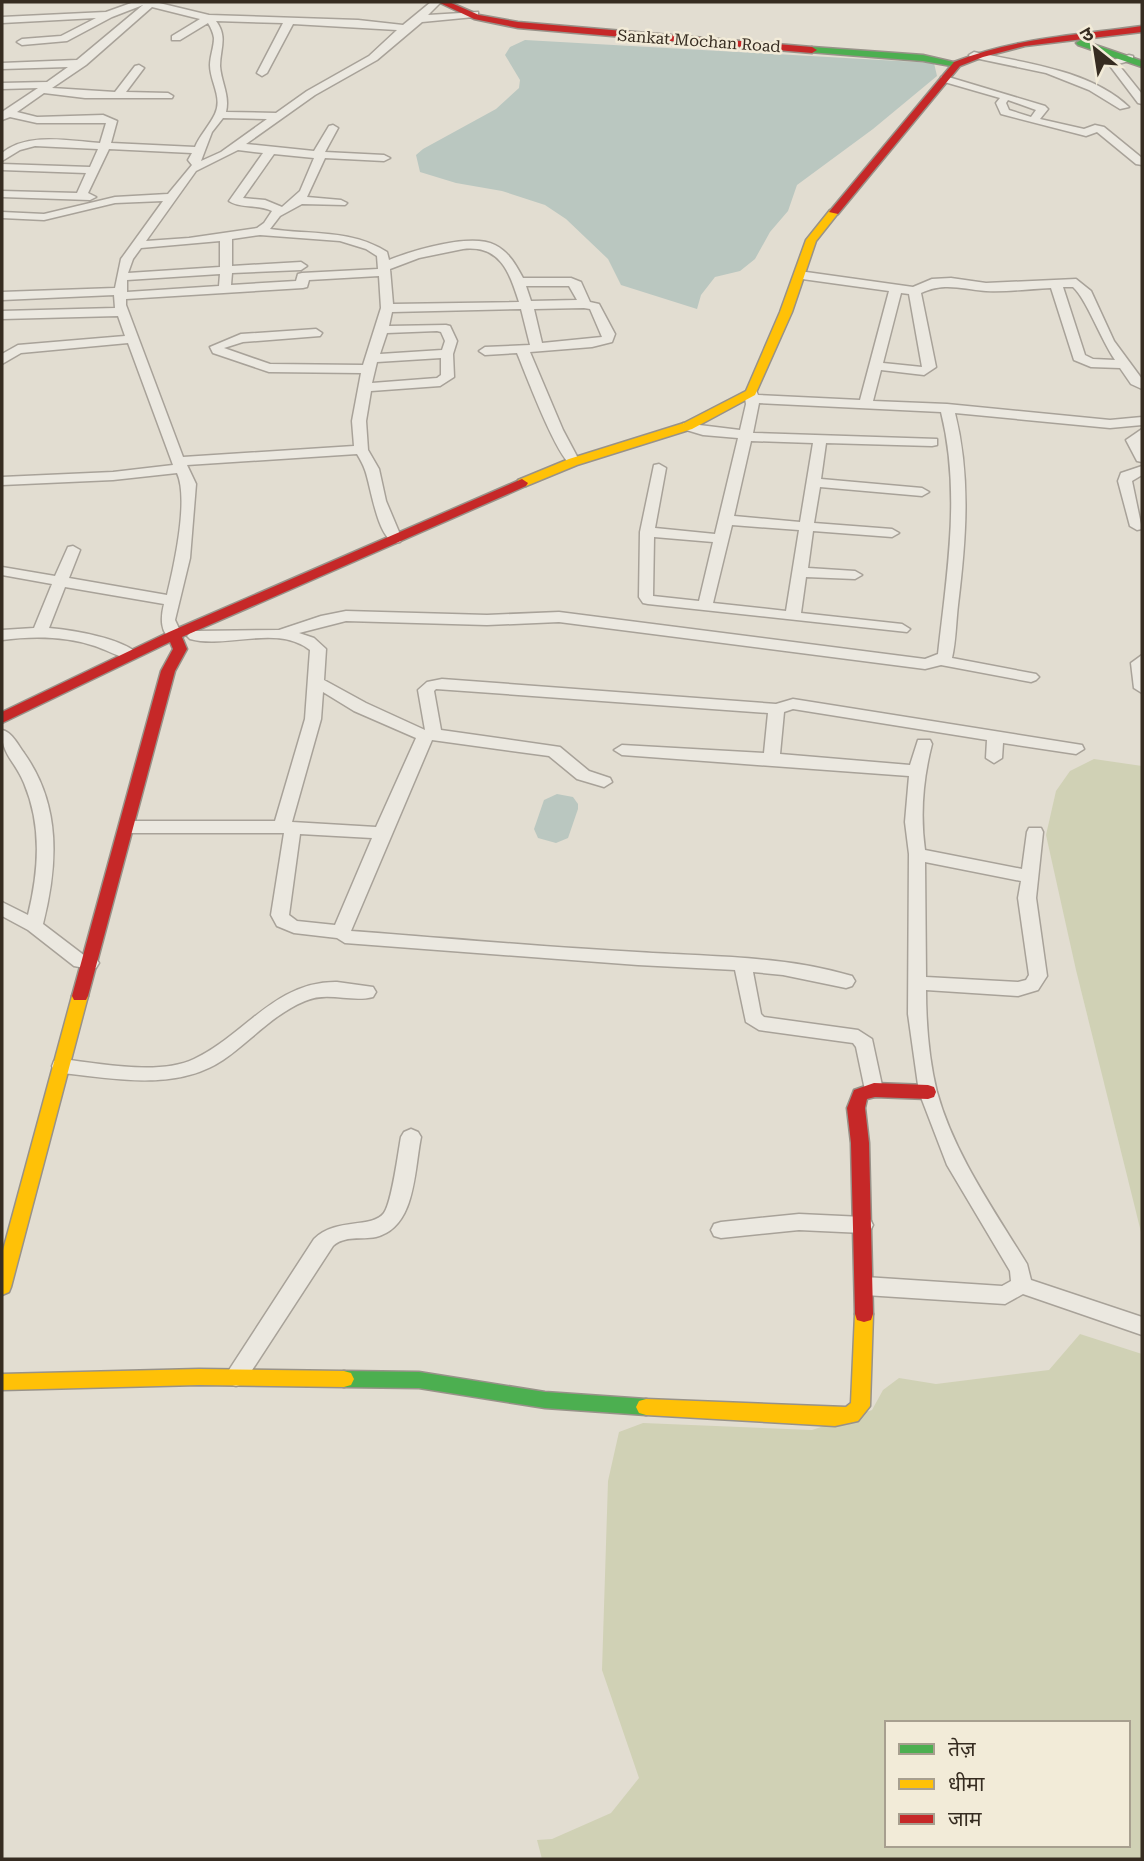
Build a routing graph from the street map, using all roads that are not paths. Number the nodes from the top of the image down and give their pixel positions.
1 (145, 2) edge
2 (441, 2) edge
3 (114, 14) junction
4 (474, 14) junction
5 (209, 18) junction
6 (27, 19) junction
7 (419, 19) junction
8 (2, 20) edge
9 (289, 21) junction
10 (405, 28) junction
11 (1142, 30) edge
12 (1066, 37) junction
13 (63, 38) junction
14 (176, 38) dead end
15 (22, 42) junction
16 (974, 55) junction
17 (1138, 61) edge
18 (67, 63) junction
19 (84, 63) junction
20 (957, 64) junction
21 (18, 65) junction
22 (2, 66) edge
23 (139, 68) dead end
24 (262, 73) dead end
25 (945, 79) junction
26 (2, 86) edge
27 (47, 87) junction
28 (118, 95) junction
29 (167, 96) dead end
30 (1142, 101) edge
31 (1124, 107) dead end
32 (7, 111) edge
33 (220, 115) junction
34 (279, 116) junction
35 (333, 128) dead end
36 (105, 146) junction
37 (238, 147) junction
38 (198, 150) junction
39 (270, 151) junction
40 (319, 155) junction
41 (2, 158) edge
42 (384, 158) dead end
43 (1140, 162) dead end
44 (198, 165) junction
45 (2, 167) edge
46 (93, 170) junction
47 (2, 194) edge
48 (81, 196) junction
49 (172, 197) junction
50 (115, 200) junction
51 (300, 200) junction
52 (235, 201) junction
53 (341, 203) dead end
54 (282, 212) junction
55 (2, 215) edge
56 (229, 216) dead end
57 (260, 231) junction
58 (226, 237) junction
59 (136, 245) junction
60 (378, 251) junction
61 (421, 253) junction
62 (301, 255) junction
63 (385, 269) junction
64 (226, 270) junction
65 (799, 275) junction
66 (121, 277) junction
67 (518, 282) junction
68 (1056, 283) junction
69 (896, 288) junction
70 (225, 289) junction
71 (915, 291) junction
72 (119, 293) junction
73 (2, 296) edge
74 (585, 304) junction
75 (526, 307) junction
76 (387, 308) junction
77 (123, 312) junction
78 (2, 315) edge
79 (382, 330) junction
80 (316, 333) dead end
81 (133, 339) junction
82 (537, 348) junction
83 (522, 349) junction
84 (485, 351) dead end
85 (447, 354) junction
86 (2, 360) edge
87 (370, 364) junction
88 (876, 366) junction
89 (1132, 369) edge
90 (1142, 385) edge
91 (365, 387) junction
92 (752, 396) junction
93 (865, 405) junction
94 (947, 408) junction
95 (1142, 421) edge
96 (688, 426) junction
97 (1142, 433) edge
98 (745, 435) junction
99 (820, 440) junction
100 (932, 442) dead end
101 (361, 450) junction
102 (1142, 458) edge
103 (573, 462) junction
104 (180, 465) junction
105 (659, 468) dead end
106 (1142, 470) edge
107 (2, 481) edge
108 (813, 482) junction
109 (922, 492) dead end
110 (727, 520) junction
111 (1137, 526) dead end
112 (807, 527) junction
113 (647, 532) junction
114 (892, 533) dead end
115 (395, 538) junction
116 (722, 539) junction
117 (73, 550) dead end
118 (2, 571) edge
119 (800, 572) junction
120 (855, 575) dead end
121 (61, 582) junction
122 (173, 601) junction
123 (708, 607) junction
124 (793, 615) junction
125 (902, 629) dead end
126 (40, 631) junction
127 (195, 631) junction
128 (2, 635) edge
129 (280, 635) junction
130 (177, 642) junction
131 (131, 655) junction
132 (938, 660) junction
133 (1142, 660) edge
134 (1031, 677) dead end
135 (316, 682) junction
136 (1142, 688) edge
137 (776, 709) junction
138 (4, 713) edge
139 (2, 734) edge
140 (430, 735) junction
141 (995, 735) junction
142 (923, 744) dead end
143 (1076, 748) dead end
144 (622, 750) dead end
145 (994, 758) dead end
146 (772, 759) junction
147 (917, 771) junction
148 (604, 782) dead end
149 (127, 827) junction
150 (288, 827) junction
151 (1035, 832) dead end
152 (382, 833) junction
153 (917, 854) junction
154 (1027, 876) junction
155 (2, 908) edge
156 (34, 926) junction
157 (342, 932) junction
158 (90, 963) junction
159 (743, 965) junction
160 (846, 981) dead end
161 (916, 984) junction
162 (367, 992) dead end
163 (61, 1066) junction
164 (874, 1090) junction
165 (928, 1092) junction
166 (411, 1137) dead end
167 (863, 1225) junction
168 (721, 1230) dead end
169 (1021, 1285) junction
170 (864, 1286) junction
171 (2, 1287) edge
172 (1142, 1326) edge
173 (236, 1377) junction
174 (2, 1381) edge

1 - 3 street
1 - 5 street
1 - 19 street
2 - 4 main road, Sankat Mochan Road
2 - 7 street
3 - 6 street
3 - 13 street
4 - 7 street
4 - 20 main road, Sankat Mochan Road
5 - 9 street
5 - 14 street
5 - 33 street
6 - 8 street
6 - 15 street
7 - 10 street
9 - 10 street
9 - 24 street
10 - 34 street
11 - 12 main road
12 - 16 main road
12 - 17 main road
13 - 15 street
13 - 18 street
15 - 21 street
16 - 20 main road
16 - 31 street
17 - 30 street
18 - 19 street
18 - 21 street
19 - 27 street
20 - 25 main road
21 - 22 street
23 - 28 street
25 - 43 street
25 - 65 main road
26 - 27 street
27 - 28 street
27 - 32 street
28 - 29 street
32 - 36 street
33 - 34 street
33 - 38 street
34 - 37 street
35 - 40 street
36 - 38 street
36 - 41 street
36 - 46 street
37 - 39 street
37 - 44 street
38 - 44 street
39 - 40 street
39 - 52 street
40 - 42 street
40 - 51 street
44 - 49 street
45 - 46 street
46 - 48 street
47 - 48 street
48 - 50 street
49 - 50 street
49 - 59 street
50 - 55 street
51 - 53 street
51 - 54 street
52 - 54 street
52 - 56 street
54 - 57 street
57 - 58 street
57 - 62 street
58 - 59 street
58 - 64 street
59 - 66 street
60 - 61 street
60 - 62 street
60 - 63 street
61 - 63 street
61 - 67 street
62 - 63 street
62 - 64 street
62 - 70 street
63 - 76 street
64 - 66 street
64 - 70 street
65 - 69 street
65 - 92 main road
66 - 72 street
67 - 74 street
67 - 75 street
68 - 71 street
68 - 89 street
68 - 89 street
69 - 71 street
69 - 88 street
70 - 72 street
71 - 88 street
72 - 73 street
72 - 77 street
74 - 75 street
74 - 82 street
75 - 76 street
75 - 82 street
76 - 79 street
77 - 78 street
77 - 81 street
79 - 85 street
79 - 87 street
80 - 87 street
81 - 86 street
81 - 104 street
82 - 83 street
83 - 84 street
83 - 103 street
85 - 87 street
85 - 91 street
87 - 91 street
88 - 93 street
89 - 90 street
91 - 101 street
92 - 93 street
92 - 96 main road
92 - 98 street
93 - 94 street
94 - 95 street
94 - 132 street
96 - 98 street
96 - 103 main road
97 - 102 street
98 - 99 street
98 - 110 street
99 - 100 street
99 - 108 street
101 - 104 street
101 - 115 street
103 - 115 main road
104 - 107 street
104 - 122 street
105 - 113 street
106 - 111 street
108 - 109 street
108 - 112 street
110 - 112 street
110 - 116 street
112 - 114 street
112 - 119 street
113 - 116 street
113 - 123 street
115 - 127 main road
116 - 123 street
117 - 121 street
118 - 121 street
119 - 120 street
119 - 124 street
121 - 122 street
121 - 126 street
122 - 130 street
123 - 124 street
124 - 125 street
126 - 128 street
126 - 131 street
127 - 129 street
127 - 130 main road
129 - 132 street
129 - 135 street
130 - 131 main road
130 - 149 main road
131 - 138 main road
132 - 134 street
133 - 136 street
135 - 140 street
135 - 150 street
137 - 140 street
137 - 141 street
137 - 146 street
139 - 156 street
140 - 148 street
140 - 152 street
141 - 143 street
141 - 145 street
142 - 147 street
144 - 146 street
146 - 147 street
147 - 153 street
149 - 150 street
149 - 158 main road
150 - 152 street
150 - 157 street
151 - 154 street
152 - 157 street
153 - 154 street
153 - 161 street
154 - 161 street
155 - 156 street
156 - 158 street
157 - 159 street
158 - 163 main road
159 - 160 street
159 - 164 street
161 - 165 street
162 - 163 street
163 - 171 main road
164 - 165 main road
164 - 167 main road
165 - 169 street
166 - 173 street
167 - 168 street
167 - 170 main road
169 - 170 street
169 - 172 street
170 - 173 main road
173 - 174 main road

